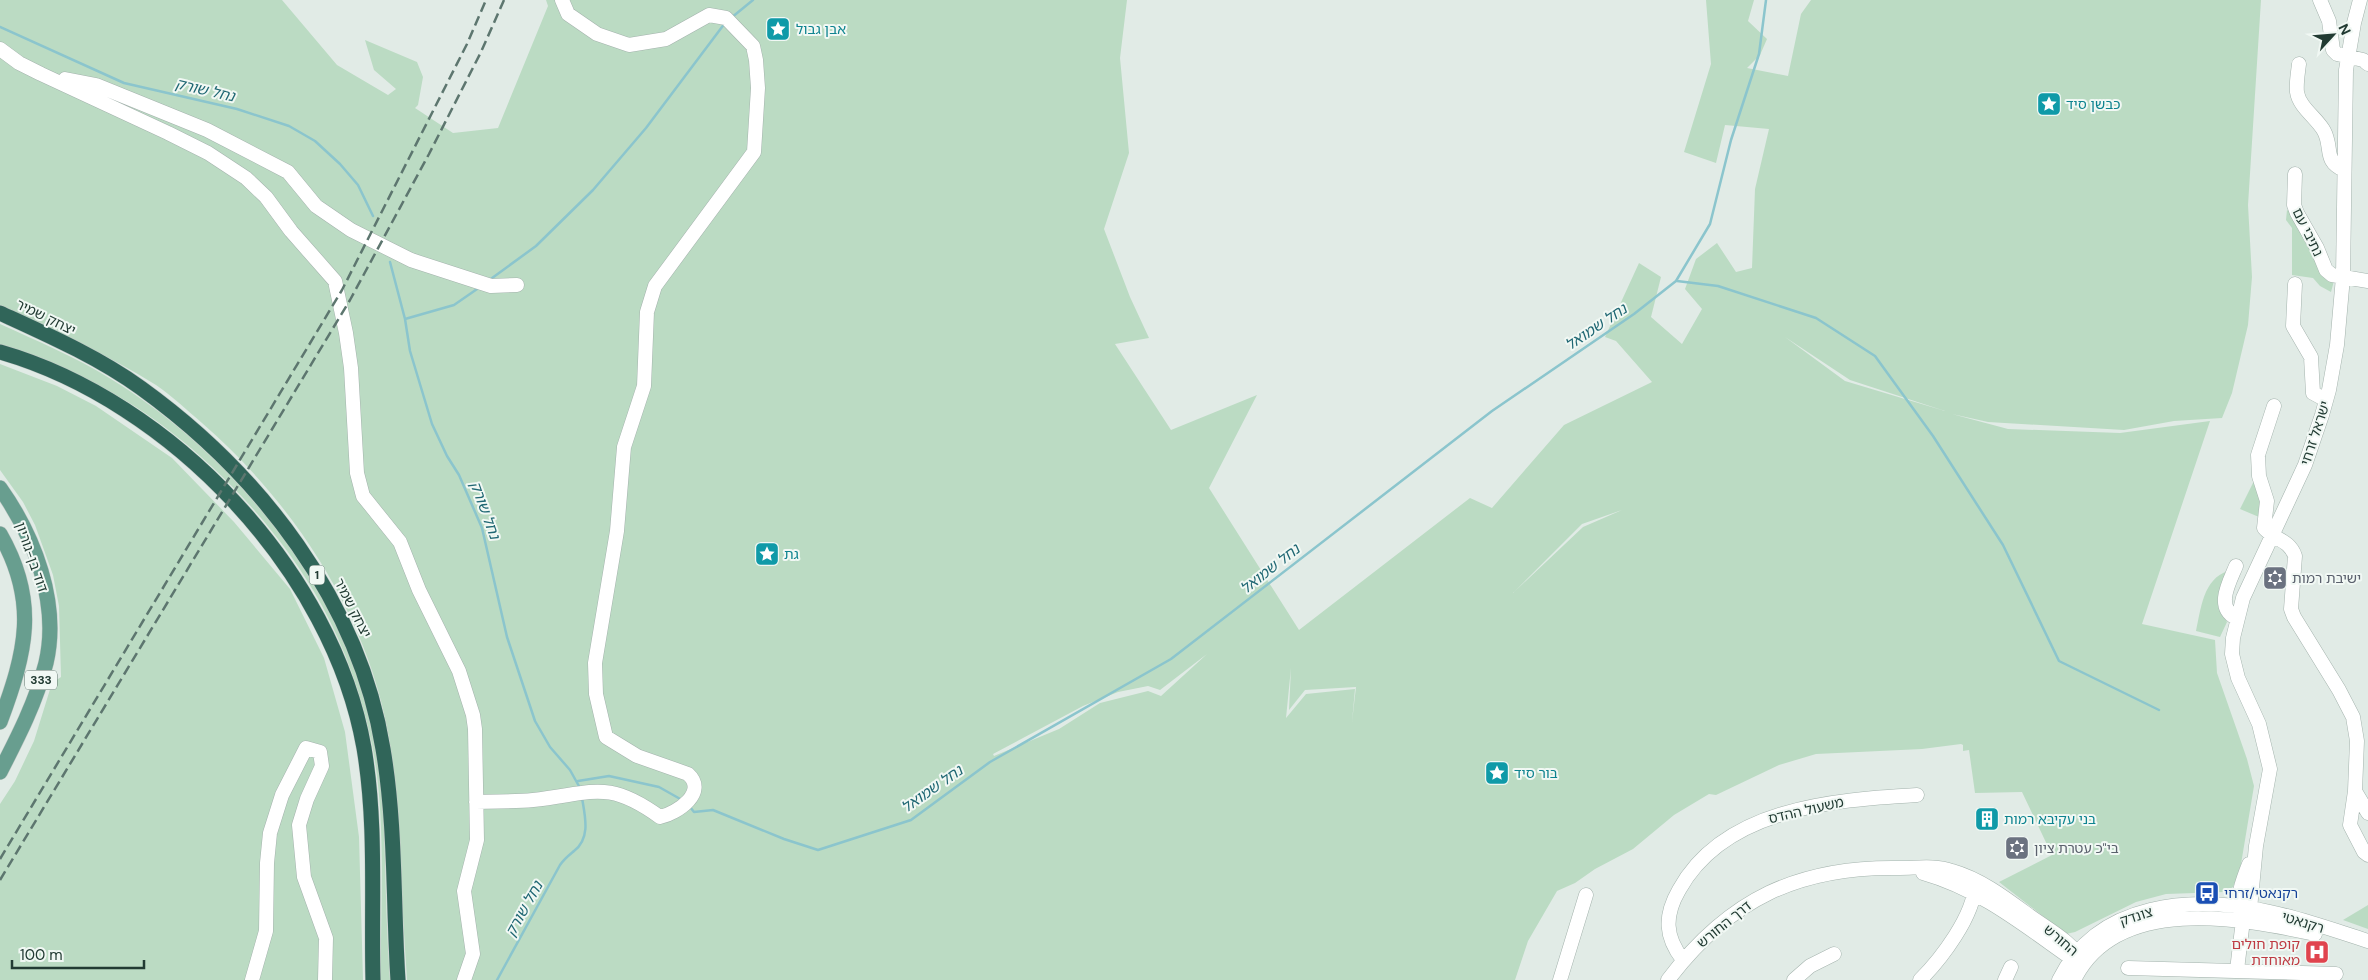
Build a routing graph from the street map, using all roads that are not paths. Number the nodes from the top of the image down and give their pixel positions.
1 (562, 0) edge
2 (2320, 0) edge
3 (2360, 0) edge
4 (0, 48) edge
5 (2348, 57) junction
6 (2299, 64) dead end
7 (2368, 64) edge
8 (41, 74) junction
9 (2344, 170) junction
10 (2295, 174) dead end
11 (2343, 276) junction
12 (2368, 281) edge
13 (2295, 284) dead end
14 (518, 285) dead end
15 (0, 313) edge
16 (0, 352) edge
17 (2326, 400) junction
18 (2274, 406) dead end
19 (0, 488) edge
20 (0, 534) edge
21 (2273, 535) junction
22 (2236, 566) dead end
23 (2236, 618) junction
24 (0, 722) edge
25 (0, 772) edge
26 (2355, 791) junction
27 (1917, 795) dead end
28 (476, 802) junction
29 (2368, 813) edge
30 (2368, 855) edge
31 (1791, 883) joint
32 (1973, 888) junction
33 (1586, 895) dead end
34 (2244, 912) junction
35 (2368, 942) edge
36 (1834, 954) dead end
37 (2078, 957) junction
38 (1683, 960) junction
39 (2011, 967) dead end
40 (2128, 968) dead end
41 (2236, 970) junction
42 (2336, 974) dead end
43 (252, 980) edge
44 (325, 980) edge
45 (373, 980) edge
46 (398, 980) edge
47 (464, 980) edge
48 (1560, 980) edge
49 (1668, 980) edge
50 (1794, 980) edge
51 (1920, 980) edge
52 (2005, 980) edge
53 (2059, 980) edge
54 (2074, 980) edge

1 - 28 street
2 - 5 street
3 - 5 street, ישראל זרחי
4 - 8 street
5 - 7 street
5 - 9 street, ישראל זרחי
6 - 9 street
8 - 14 street
8 - 28 street
9 - 11 street, ישראל זרחי
10 - 11 street, נתיבי עם
11 - 12 street, נתיבי עם
11 - 17 street, ישראל זרחי
13 - 17 street
15 - 46 highway, יצחק שמיר / 1
16 - 45 highway, 1
17 - 21 street, ישראל זרחי
18 - 21 street
19 - 25 main road, דוד בן-גוריון / 333
20 - 24 main road, דוד בן-גוריון / 333
21 - 23 street, ישראל זרחי
21 - 26 street
22 - 23 street
23 - 34 street, ישראל זרחי
26 - 29 street
26 - 30 street
27 - 38 street, משעול ההדס
28 - 47 street
31 - 32 street, החורש
31 - 38 street, דרך החורש
32 - 37 street, החורש
32 - 51 street
33 - 48 street
34 - 35 street, רקנאטי
34 - 37 street, צונדק
34 - 41 street, ישראל זרחי
36 - 50 street
37 - 53 street, צונדק
37 - 54 street, צונדק
38 - 49 street, דרך החורש
39 - 52 street
40 - 41 street
41 - 42 street
43 - 44 street

